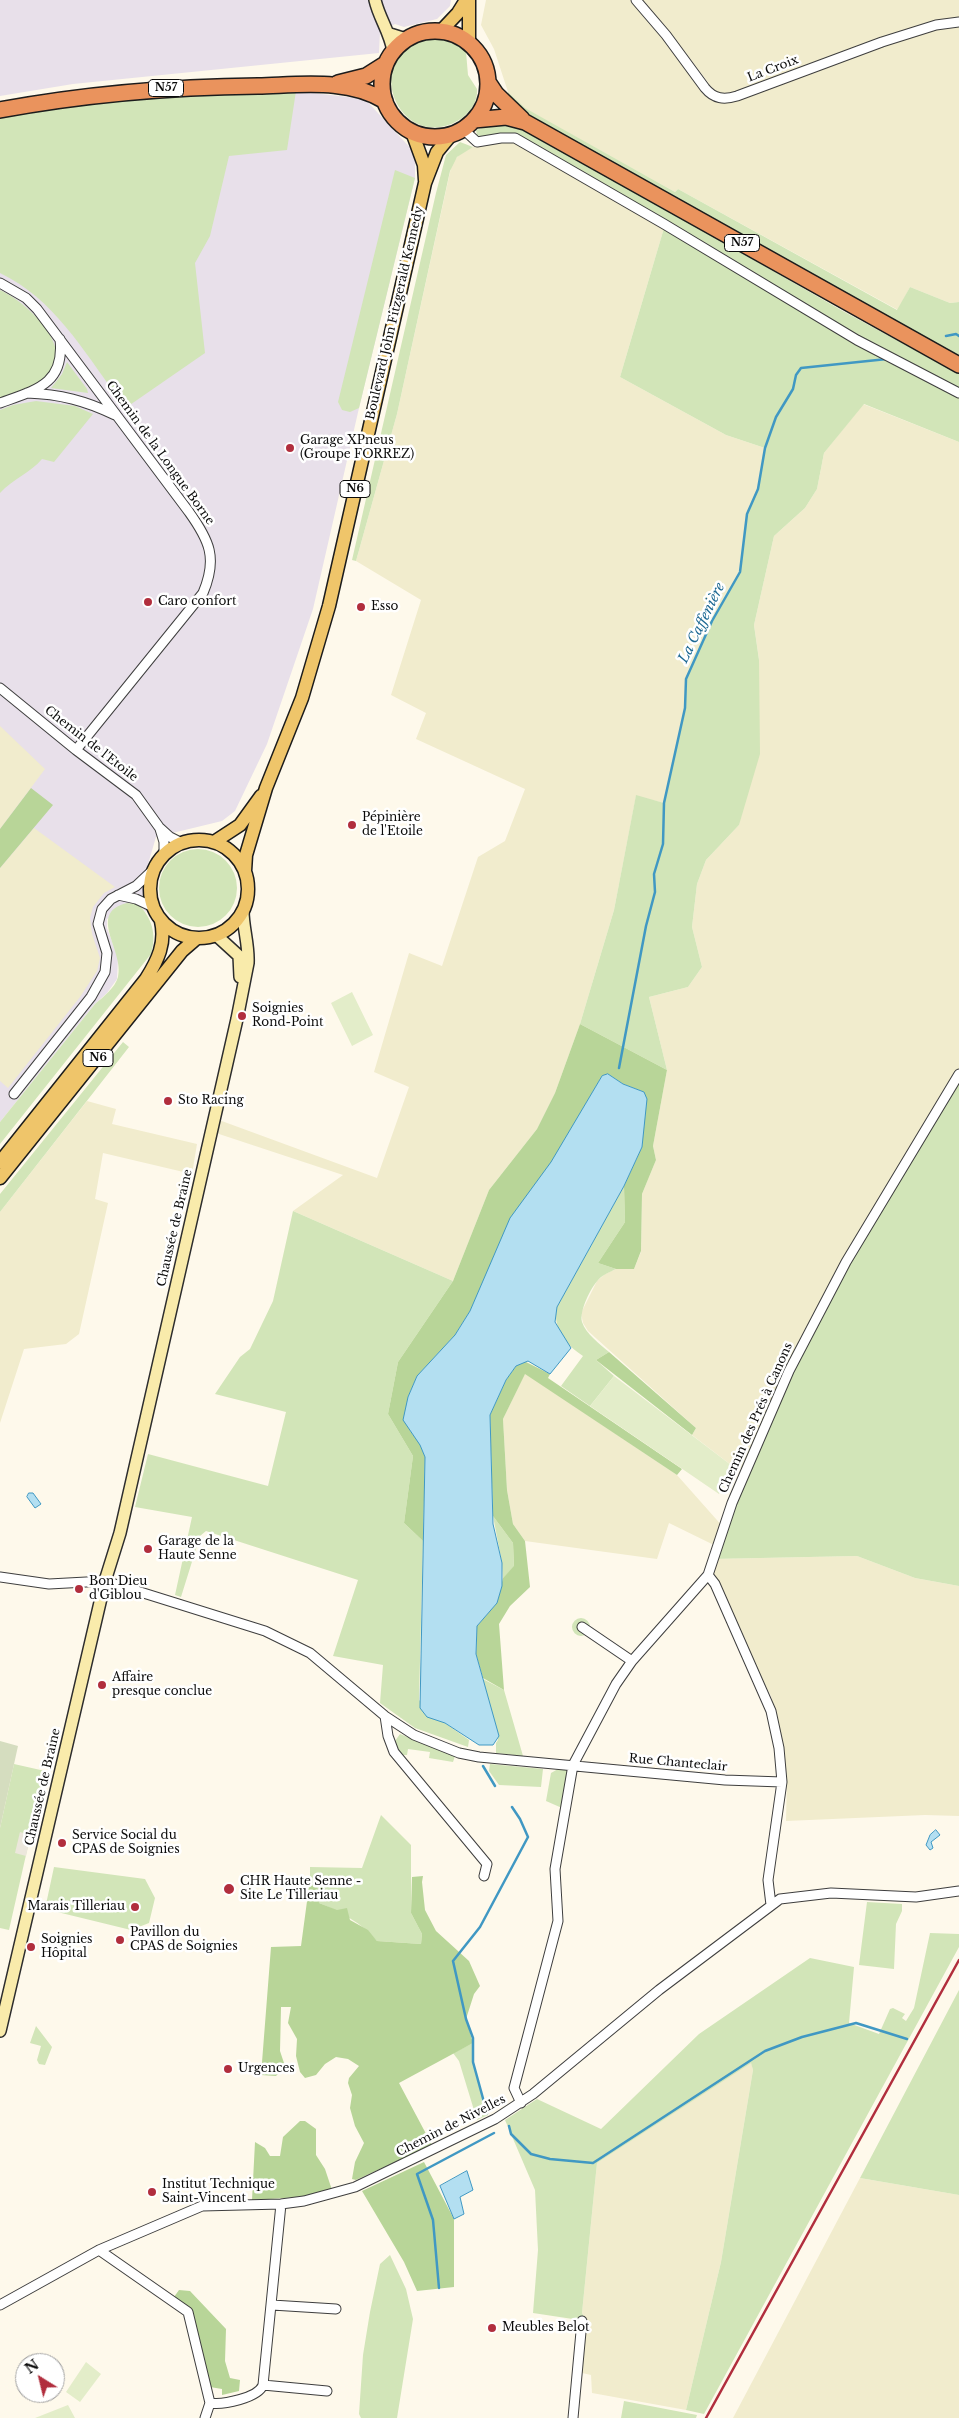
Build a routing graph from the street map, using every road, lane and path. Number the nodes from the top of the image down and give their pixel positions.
1 (375, 0) edge
2 (468, 0) edge
3 (636, 0) edge
4 (959, 22) edge
5 (441, 31) junction
6 (390, 34) junction
7 (406, 39) junction
8 (469, 42) junction
9 (389, 58) junction
10 (488, 82) junction
11 (334, 84) junction
12 (385, 101) junction
13 (0, 110) edge
14 (525, 122) junction
15 (463, 128) junction
16 (412, 132) junction
17 (425, 183) junction
18 (0, 282) edge
19 (60, 338) junction
20 (959, 365) edge
21 (959, 392) edge
22 (27, 393) junction
23 (0, 403) edge
24 (118, 417) junction
25 (0, 688) edge
26 (76, 750) junction
27 (266, 788) junction
28 (159, 827) junction
29 (214, 842) junction
30 (182, 843) junction
31 (164, 854) junction
32 (154, 869) junction
33 (245, 871) junction
34 (118, 895) junction
35 (153, 907) junction
36 (243, 911) junction
37 (161, 921) junction
38 (216, 936) junction
39 (197, 938) junction
40 (959, 1074) edge
41 (14, 1094) dead end
42 (0, 1162) edge
43 (0, 1178) edge
44 (113, 1550) junction
45 (708, 1575) junction
46 (0, 1578) edge
47 (104, 1581) junction
48 (582, 1627) dead end
49 (632, 1661) junction
50 (385, 1716) junction
51 (573, 1765) junction
52 (782, 1782) junction
53 (484, 1876) dead end
54 (959, 1891) edge
55 (771, 1905) junction
56 (0, 2031) edge
57 (521, 2103) junction
58 (281, 2204) junction
59 (99, 2250) junction
60 (0, 2305) edge
61 (272, 2305) junction
62 (336, 2309) dead end
63 (582, 2322) dead end
64 (263, 2385) junction
65 (327, 2391) dead end
66 (210, 2403) junction
67 (205, 2418) edge
68 (573, 2418) edge

1 - 6 street
2 - 5 main road
2 - 8 main road
3 - 4 street, La Croix
5 - 7 highway
5 - 8 highway
6 - 7 street
6 - 9 street
7 - 9 highway
8 - 10 highway
9 - 11 highway, N57
9 - 12 highway
10 - 14 highway, N57
10 - 15 highway
11 - 12 highway, N57
11 - 13 highway, N57
12 - 16 highway
14 - 15 highway, N57
14 - 20 highway, N57
15 - 16 highway
15 - 17 main road, Boulevard John Fitzgerald Kennedy / N6
15 - 21 street
16 - 17 main road, Boulevard John Fitzgerald Kennedy / N6
17 - 27 main road, Boulevard John Fitzgerald Kennedy / N6
18 - 19 street, Chemin de la Longue Borne
19 - 22 street
19 - 24 street, Chemin de la Longue Borne
22 - 23 street
22 - 24 street
24 - 26 street, Chemin de la Longue Borne
25 - 26 street, Chemin de l'Etoile
26 - 28 street, Chemin de l'Etoile
27 - 29 main road, Boulevard John Fitzgerald Kennedy / N6
27 - 33 main road, Boulevard John Fitzgerald Kennedy / N6
28 - 30 street, Chemin de l'Etoile
28 - 31 street, Chemin de l'Etoile
29 - 30 main road, N6
29 - 33 main road
30 - 31 main road, N6
31 - 32 main road, N6
32 - 34 street
32 - 35 main road, N6
33 - 36 main road, N6
34 - 35 street
34 - 41 street
35 - 37 main road, N6
36 - 38 main road
36 - 44 street, Chaussée de Braine
37 - 39 main road, N6
37 - 42 main road, N6
38 - 39 main road, N6
38 - 44 street, Chaussée de Braine
39 - 43 main road, N6
40 - 45 street, Chemin des Prés à Canons
44 - 47 street, Chaussée de Braine
45 - 49 street, Chemin des Prés à Canons
45 - 52 street
46 - 47 street, Rue Chanteclair
47 - 50 street, Rue Chanteclair
47 - 56 street, Chaussée de Braine
48 - 49 street
49 - 51 street, Chemin des Prés à Canons
50 - 51 street, Rue Chanteclair
50 - 53 street
51 - 52 street, Rue Chanteclair
51 - 57 street, Chemin des Prés à Canons
52 - 55 street
54 - 55 street, Chemin de Nivelles
55 - 57 street, Chemin de Nivelles
57 - 58 street, Chemin de Nivelles
58 - 59 street, Chemin de Nivelles
58 - 61 street
59 - 60 street, Chemin de Nivelles
59 - 66 street
61 - 62 street
61 - 64 street
63 - 68 street
64 - 65 street
64 - 66 street
66 - 67 street

